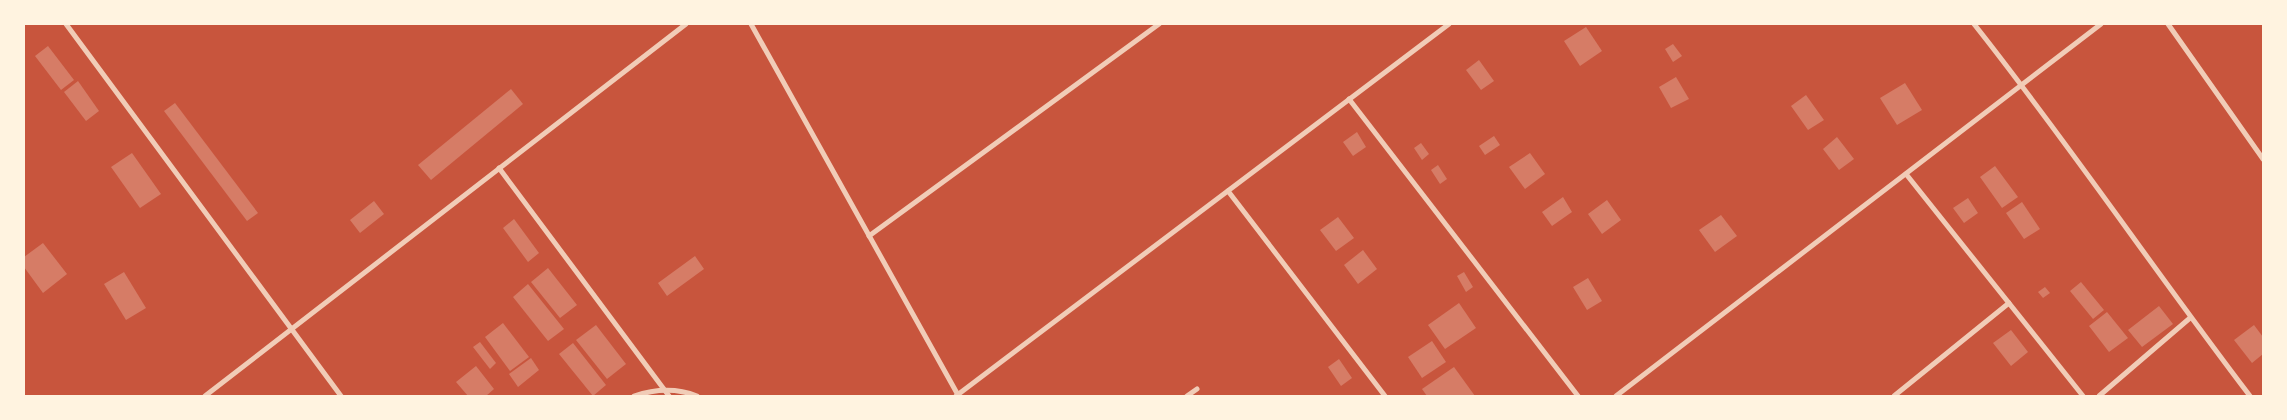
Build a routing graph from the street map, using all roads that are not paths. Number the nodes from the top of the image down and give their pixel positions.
1 (66, 24) edge
2 (686, 24) edge
3 (751, 24) edge
4 (1159, 24) edge
5 (1449, 24) edge
6 (1974, 24) edge
7 (2101, 24) edge
8 (2168, 24) edge
9 (2022, 85) junction
10 (1349, 99) junction
11 (2263, 159) edge
12 (499, 168) junction
13 (1906, 174) junction
14 (1228, 191) junction
15 (869, 236) junction
16 (2008, 303) junction
17 (2190, 318) junction
18 (292, 328) junction
19 (1197, 389) dead end
20 (666, 391) junction
21 (205, 396) edge
22 (341, 396) edge
23 (634, 396) edge
24 (670, 396) edge
25 (697, 396) edge
26 (957, 396) edge
27 (1187, 396) edge
28 (1385, 396) edge
29 (1578, 396) edge
30 (1616, 396) edge
31 (1894, 396) edge
32 (2084, 396) edge
33 (2099, 396) edge
34 (2250, 396) edge

1 - 18 street
2 - 12 street
3 - 15 street
4 - 15 street
5 - 10 street
6 - 9 street
7 - 9 street
8 - 11 street
9 - 13 street
9 - 17 street
10 - 14 street
10 - 29 street
12 - 18 street
12 - 20 street
13 - 16 street
13 - 30 street
14 - 26 street
14 - 28 street
15 - 26 street
16 - 31 street
16 - 32 street
17 - 33 street
17 - 34 street
18 - 21 street
18 - 22 street
19 - 27 street
20 - 23 street
20 - 24 street
20 - 25 street

